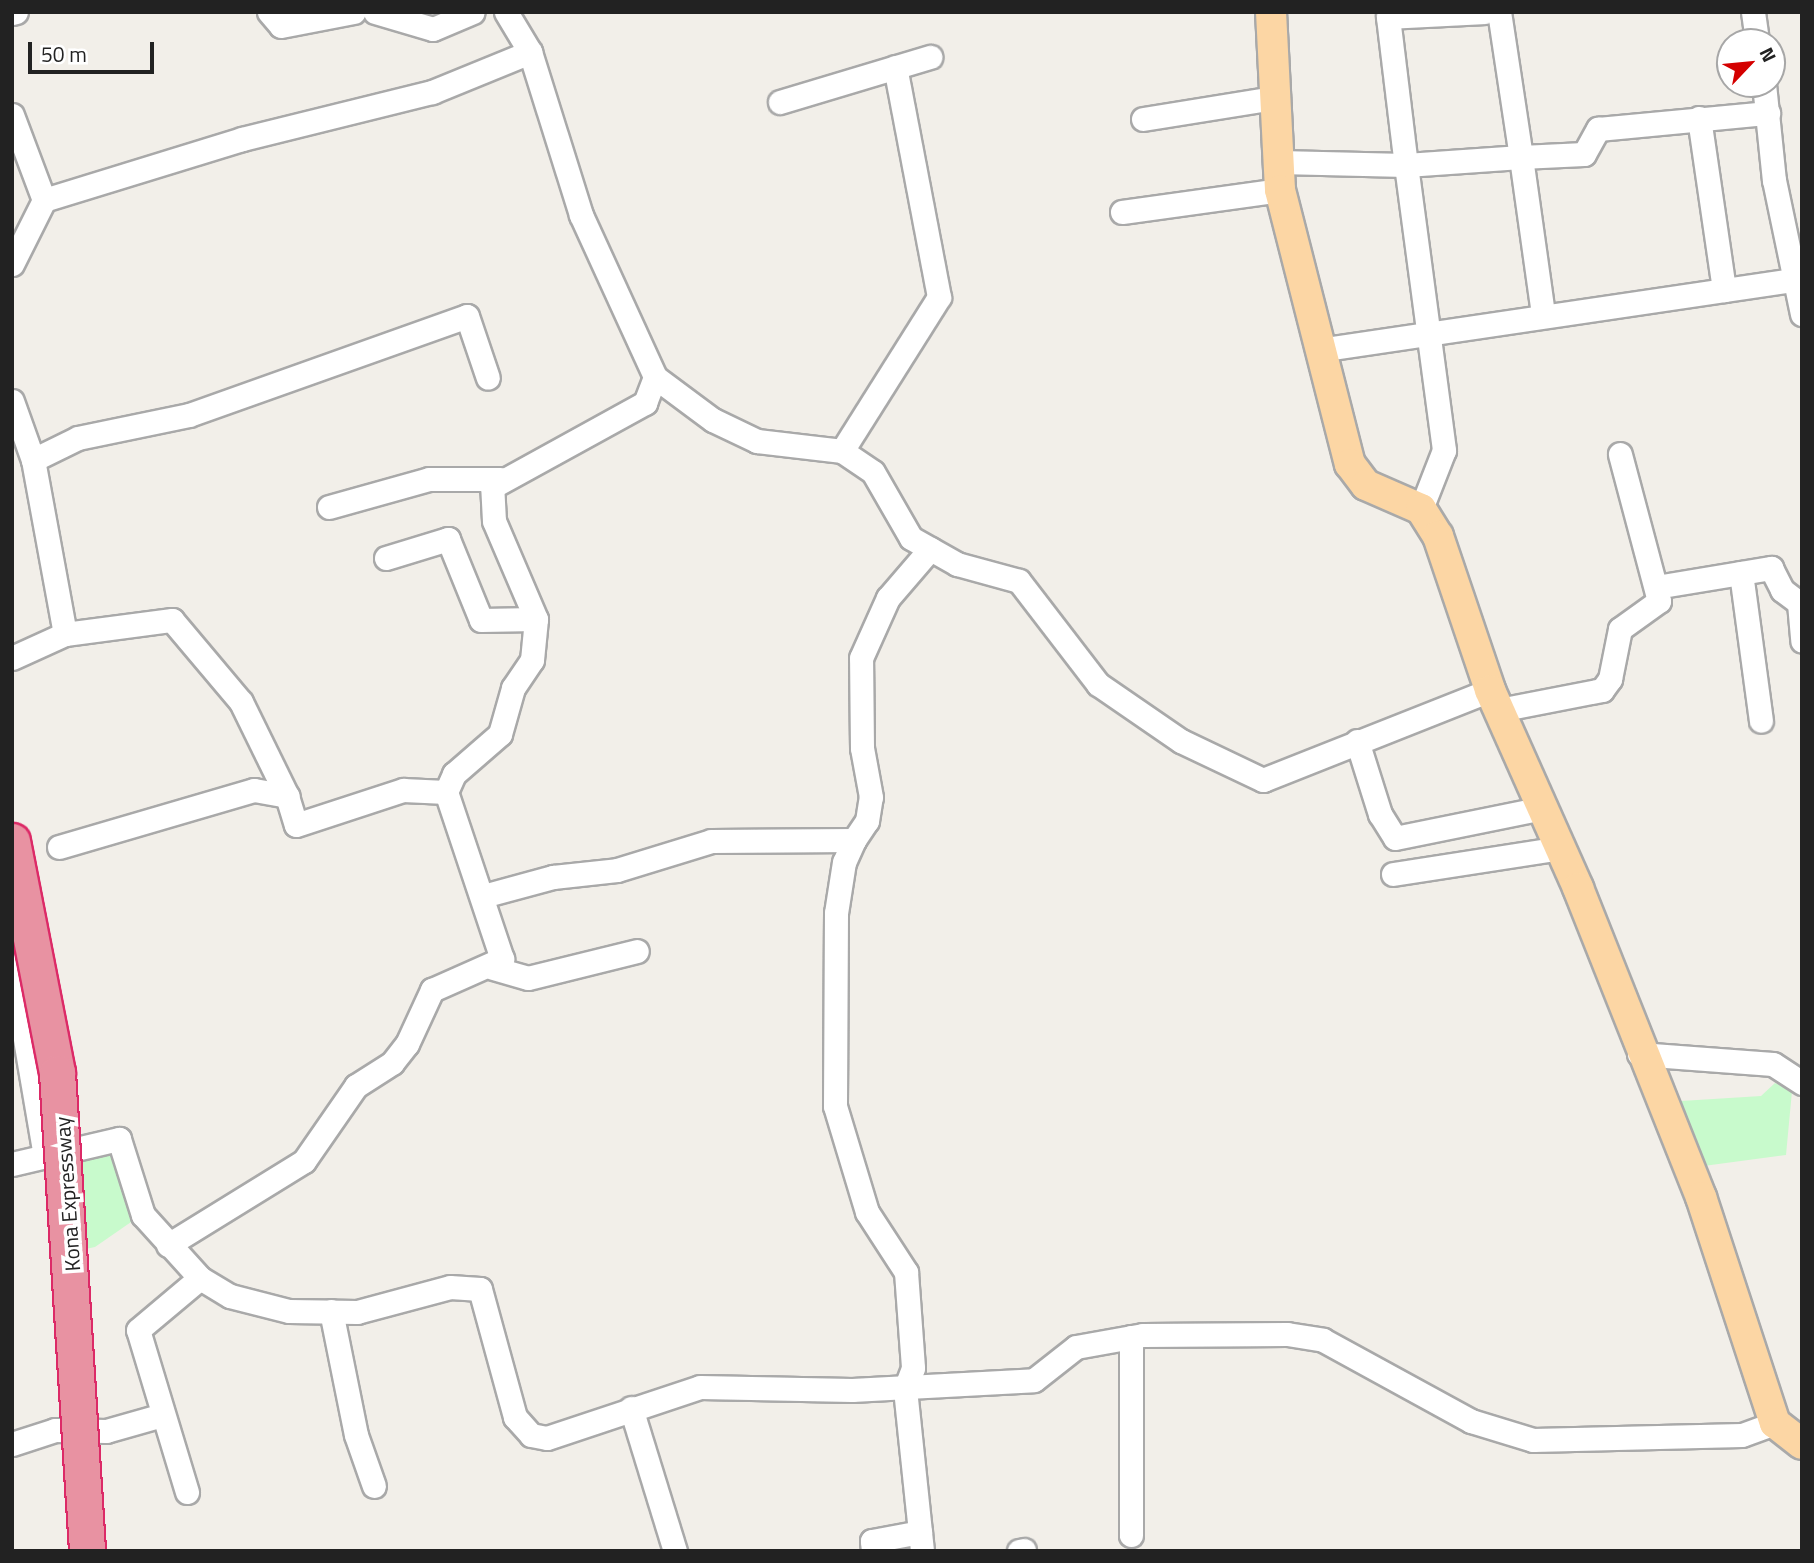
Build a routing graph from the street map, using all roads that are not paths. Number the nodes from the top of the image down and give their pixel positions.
1 (269, 12) edge
2 (354, 12) edge
3 (375, 12) edge
4 (473, 12) edge
5 (506, 12) edge
6 (1272, 12) edge
7 (1484, 12) edge
8 (1499, 12) edge
9 (1388, 15) edge
10 (530, 52) junction
11 (930, 57) dead end
12 (895, 67) junction
13 (1274, 98) junction
14 (1766, 98) edge
15 (780, 102) dead end
16 (1768, 113) junction
17 (12, 115) edge
18 (1699, 118) junction
19 (1143, 119) dead end
20 (1521, 157) junction
21 (1406, 165) junction
22 (1280, 176) junction
23 (44, 200) junction
24 (1122, 212) dead end
25 (12, 264) edge
26 (1794, 280) junction
27 (1724, 290) junction
28 (1543, 314) junction
29 (1802, 314) edge
30 (1424, 331) junction
31 (1319, 351) junction
32 (655, 377) junction
33 (488, 378) dead end
34 (12, 401) edge
35 (842, 451) junction
36 (1620, 454) dead end
37 (33, 460) junction
38 (500, 480) junction
39 (329, 507) dead end
40 (1421, 509) junction
41 (930, 549) junction
42 (386, 558) dead end
43 (1741, 573) junction
44 (1656, 587) junction
45 (536, 619) junction
46 (65, 634) junction
47 (1802, 640) edge
48 (12, 658) edge
49 (1495, 700) junction
50 (1761, 721) dead end
51 (1357, 741) junction
52 (446, 792) junction
53 (287, 796) junction
54 (1543, 808) junction
55 (855, 840) junction
56 (12, 841) edge
57 (59, 848) dead end
58 (1560, 848) junction
59 (1392, 874) dead end
60 (484, 896) junction
61 (638, 951) dead end
62 (12, 963) edge
63 (493, 968) junction
64 (1639, 1054) junction
65 (1801, 1076) edge
66 (45, 1156) junction
67 (12, 1164) edge
68 (168, 1245) junction
69 (200, 1278) junction
70 (331, 1311) junction
71 (1131, 1337) junction
72 (905, 1389) junction
73 (631, 1408) junction
74 (159, 1416) junction
75 (1774, 1423) junction
76 (12, 1444) edge
77 (1802, 1444) edge
78 (374, 1486) dead end
79 (187, 1492) dead end
80 (1131, 1535) dead end
81 (921, 1541) edge
82 (87, 1551) edge
83 (675, 1551) edge
84 (873, 1551) edge

1 - 2 street
3 - 4 street
5 - 10 street
6 - 13 main road
7 - 9 street
8 - 20 street
9 - 21 street
10 - 23 street
10 - 32 street
11 - 12 street
12 - 15 street
12 - 35 street
13 - 19 street
13 - 22 main road
14 - 16 street
16 - 18 street
16 - 26 street
17 - 23 street
18 - 20 street
18 - 27 street
20 - 21 street
20 - 28 street
21 - 22 street
21 - 30 street
22 - 24 street
22 - 31 main road
23 - 25 street
26 - 27 street
26 - 29 street
27 - 28 street
28 - 30 street
30 - 31 street
30 - 40 street
31 - 40 main road
32 - 35 street
32 - 38 street
33 - 37 street
34 - 37 street
35 - 41 street
36 - 44 street
37 - 46 street
38 - 39 street
38 - 45 street
40 - 49 main road
41 - 51 street
41 - 55 street
42 - 45 street
43 - 44 street
43 - 47 street
43 - 50 street
44 - 49 street
45 - 52 street
46 - 48 street
46 - 53 street
49 - 51 street
49 - 54 main road
51 - 54 street
52 - 53 street
52 - 60 street
53 - 57 street
54 - 58 main road
55 - 60 street
55 - 72 street
56 - 82 highway, Kona Expressway, bridge
58 - 59 street
58 - 64 main road
60 - 63 street
61 - 63 street
62 - 66 street
63 - 68 street
64 - 65 street
64 - 75 main road
66 - 67 street
66 - 68 street
68 - 69 street
69 - 70 street
69 - 74 street
70 - 73 street
70 - 78 street
71 - 72 street
71 - 75 street
71 - 80 street
72 - 73 street
72 - 81 street
73 - 83 street
74 - 76 street
74 - 79 street
75 - 77 main road
81 - 84 street

